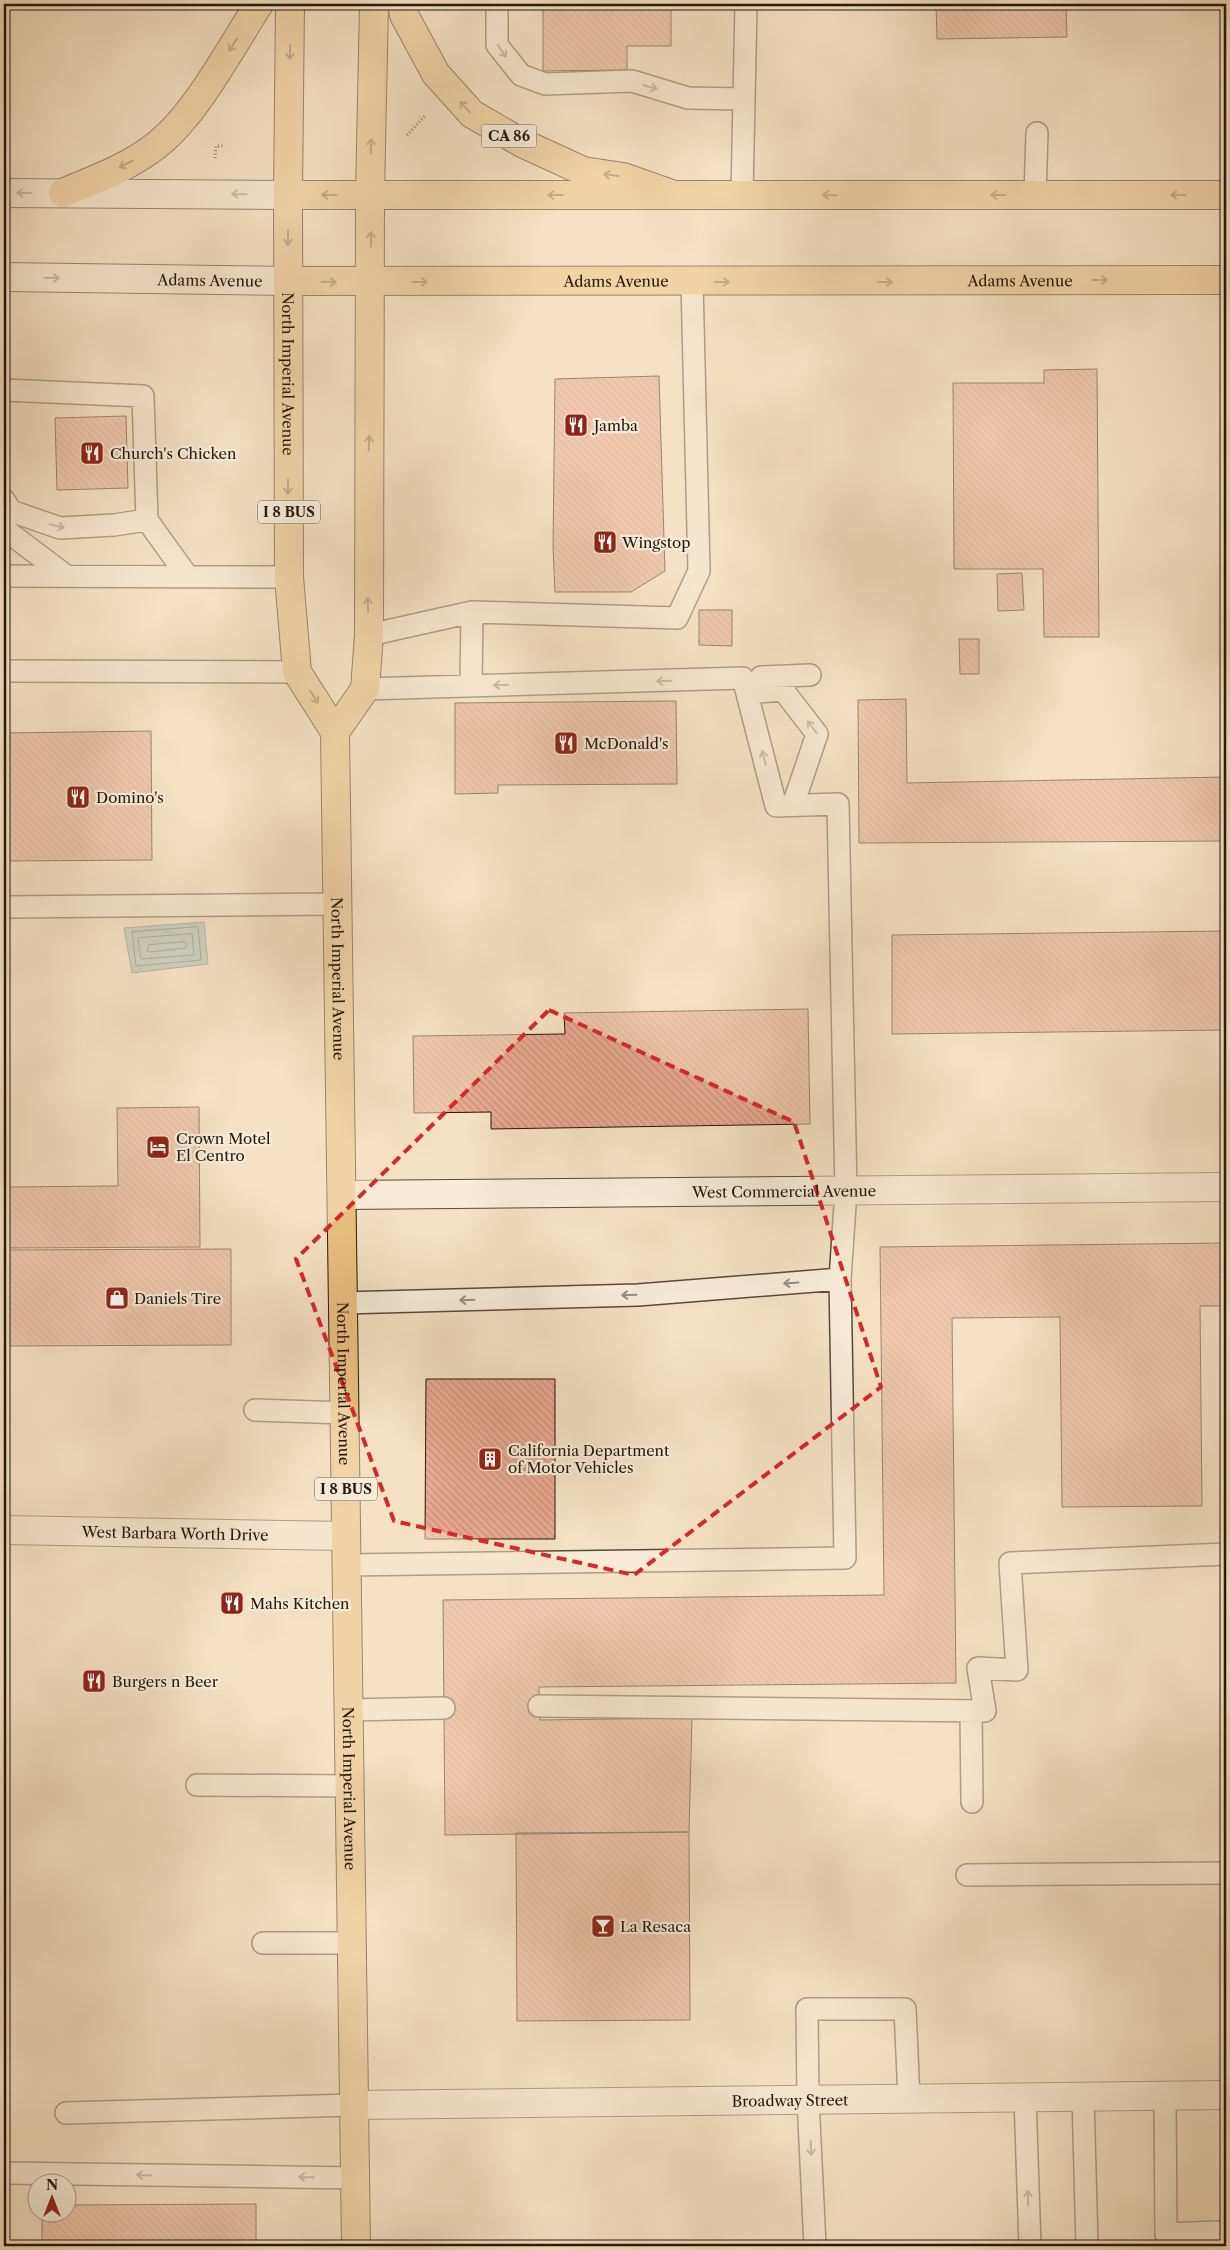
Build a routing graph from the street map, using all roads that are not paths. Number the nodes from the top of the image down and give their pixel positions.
1 (258, 4) edge
2 (290, 4) edge
3 (374, 4) edge
4 (402, 4) edge
5 (497, 4) edge
6 (746, 4) edge
7 (743, 99) junction
8 (1037, 133) dead end
9 (4, 193) edge
10 (63, 193) junction
11 (288, 195) junction
12 (370, 195) junction
13 (674, 195) junction
14 (742, 195) junction
15 (1035, 195) junction
16 (1226, 195) edge
17 (4, 277) edge
18 (1226, 280) edge
19 (288, 281) junction
20 (371, 282) junction
21 (692, 282) junction
22 (4, 390) edge
23 (6, 513) edge
24 (147, 520) junction
25 (4, 576) edge
26 (65, 576) junction
27 (188, 577) junction
28 (289, 578) junction
29 (472, 612) junction
30 (369, 635) junction
31 (4, 671) edge
32 (297, 672) junction
33 (810, 675) dead end
34 (471, 686) junction
35 (745, 686) junction
36 (365, 688) junction
37 (335, 732) junction
38 (785, 805) junction
39 (338, 904) junction
40 (4, 907) edge
41 (1226, 1187) edge
42 (846, 1191) junction
43 (342, 1196) junction
44 (840, 1279) junction
45 (344, 1303) junction
46 (255, 1410) dead end
47 (345, 1414) junction
48 (4, 1530) edge
49 (346, 1536) junction
50 (1226, 1554) edge
51 (347, 1565) junction
52 (539, 1706) dead end
53 (444, 1708) dead end
54 (349, 1710) junction
55 (971, 1711) junction
56 (197, 1786) dead end
57 (350, 1786) junction
58 (972, 1802) dead end
59 (1226, 1873) edge
60 (967, 1875) dead end
61 (264, 1943) dead end
62 (352, 1943) junction
63 (1226, 2095) edge
64 (1083, 2096) junction
65 (1165, 2096) junction
66 (1025, 2097) junction
67 (908, 2098) junction
68 (808, 2099) junction
69 (354, 2105) junction
70 (66, 2113) dead end
71 (4, 2173) edge
72 (355, 2178) junction
73 (1167, 2240) edge
74 (356, 2246) edge
75 (815, 2246) edge
76 (1030, 2246) edge
77 (1087, 2246) edge
78 (1217, 2246) edge

1 -> 10 main road
2 -> 11 main road, North Imperial Avenue
12 -> 3 main road
13 -> 4 main road, CA 86
5 -> 7 lane
6 - 7 lane
7 - 14 lane
8 - 15 lane
10 -> 9 street
11 -> 10 street
12 -> 11 main road
11 -> 19 main road, North Imperial Avenue / I 8 BUS
13 -> 12 main road
20 -> 12 main road
13 - 14 main road
15 -> 14 main road
16 -> 15 main road
17 -> 19 street, Adams Avenue
21 -> 18 main road, Adams Avenue
19 -> 20 main road, Adams Avenue
19 -> 28 main road, North Imperial Avenue / I 8 BUS
20 -> 21 main road, Adams Avenue
30 -> 20 main road
21 - 29 lane
22 - 24 lane
23 -> 24 lane
23 - 26 lane
24 - 27 lane
25 - 26 lane
26 - 27 lane
27 - 28 lane
28 - 32 main road, North Imperial Avenue / I 8 BUS
29 - 30 lane
29 - 34 lane
30 - 36 main road
31 - 32 lane
32 -> 37 main road, North Imperial Avenue / I 8 BUS
33 - 35 lane
35 -> 34 lane
34 - 36 lane
38 -> 35 lane
38 -> 35 lane
36 - 37 main road
37 - 39 main road, North Imperial Avenue / I 8 BUS
38 - 42 lane
39 - 40 lane
39 - 43 main road, North Imperial Avenue / I 8 BUS
41 - 42 street, West Commercial Avenue
42 - 43 street, West Commercial Avenue
42 - 44 lane
43 - 45 main road, North Imperial Avenue / I 8 BUS
44 -> 45 lane
44 - 51 lane
45 - 47 main road, North Imperial Avenue / I 8 BUS
46 - 47 lane
47 - 49 main road, North Imperial Avenue / I 8 BUS
48 - 49 street, West Barbara Worth Drive
49 - 51 main road, North Imperial Avenue / I 8 BUS
50 - 55 lane
51 - 54 main road, North Imperial Avenue / I 8 BUS
52 - 55 lane
53 - 54 lane
54 - 57 main road, North Imperial Avenue / I 8 BUS
55 - 58 lane
56 - 57 lane
57 - 62 main road, North Imperial Avenue / I 8 BUS
59 - 60 lane
61 - 62 lane
62 - 69 main road, North Imperial Avenue / I 8 BUS
63 - 65 street, Broadway Street
64 - 65 street, Broadway Street
64 - 66 street, Broadway Street
64 - 77 lane
65 - 73 lane
66 - 67 street, Broadway Street
76 -> 66 lane
67 - 68 street, Broadway Street
67 - 68 lane
68 - 69 street, Broadway Street
68 -> 75 lane
69 - 70 lane
69 - 72 main road, North Imperial Avenue / I 8 BUS
72 -> 71 lane
72 - 74 main road, North Imperial Avenue / I 8 BUS
73 - 78 lane

